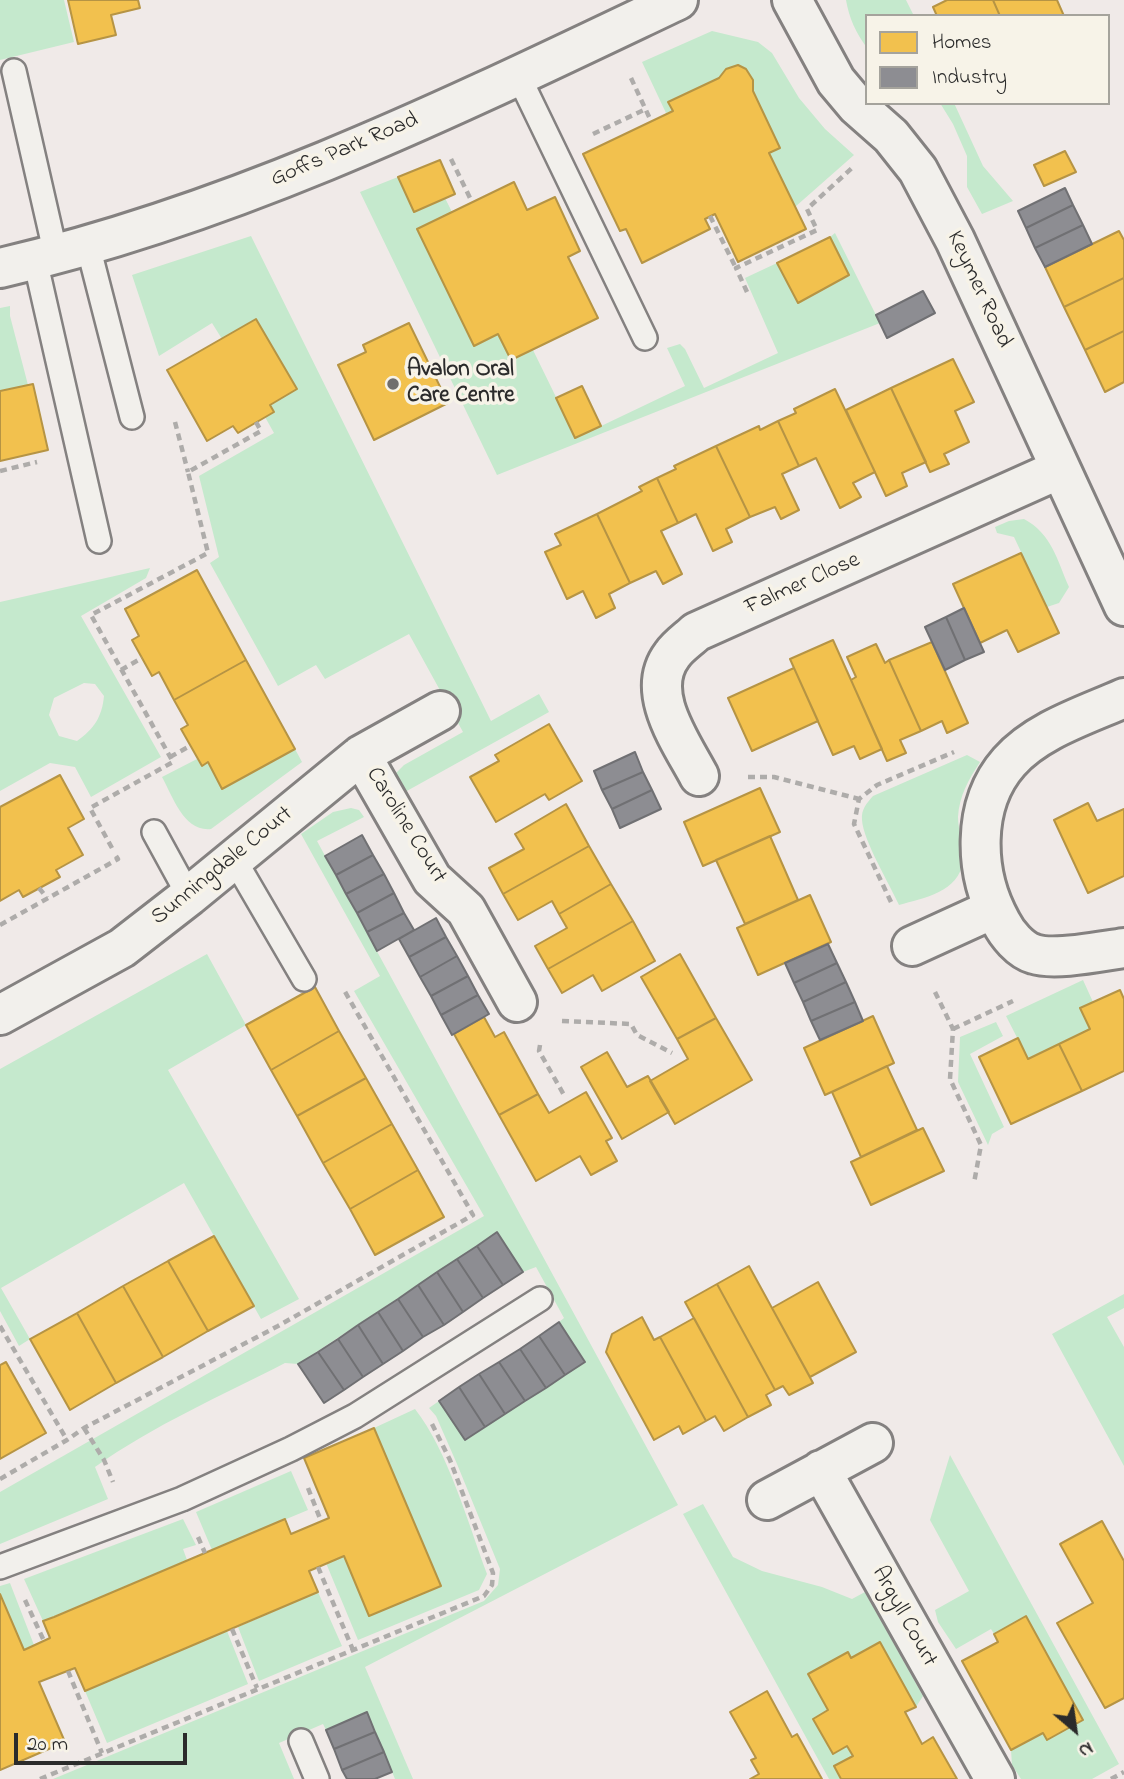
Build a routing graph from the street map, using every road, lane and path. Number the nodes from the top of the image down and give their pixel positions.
1 (678, 0) edge
2 (792, 0) edge
3 (14, 71) dead end
4 (518, 75) junction
5 (646, 109) dead end
6 (891, 136) junction
7 (556, 152) junction
8 (710, 216) dead end
9 (45, 257) edge
10 (736, 268) junction
11 (747, 292) dead end
12 (645, 338) dead end
13 (132, 417) dead end
14 (256, 422) dead end
15 (177, 424) dead end
16 (1060, 469) junction
17 (188, 471) junction
18 (99, 541) dead end
19 (1124, 606) edge
20 (142, 658) dead end
21 (121, 670) junction
22 (1124, 698) edge
23 (440, 711) dead end
24 (190, 746) dead end
25 (361, 755) junction
26 (170, 757) junction
27 (699, 776) joint
28 (859, 799) dead end
29 (154, 832) dead end
30 (234, 859) junction
31 (40, 888) dead end
32 (189, 896) junction
33 (47, 898) junction
34 (993, 909) junction
35 (0, 925) edge
36 (912, 946) dead end
37 (1124, 948) edge
38 (304, 979) joint
39 (517, 1002) joint
40 (0, 1015) edge
41 (541, 1039) dead end
42 (672, 1053) dead end
43 (564, 1094) dead end
44 (540, 1299) dead end
45 (0, 1326) edge
46 (405, 1385) junction
47 (84, 1428) junction
48 (67, 1440) junction
49 (873, 1443) dead end
50 (821, 1471) junction
51 (0, 1479) edge
52 (767, 1500) dead end
53 (129, 1519) junction
54 (0, 1567) edge
55 (318, 1567) dead end
56 (232, 1629) dead end
57 (353, 1650) junction
58 (68, 1671) dead end
59 (257, 1688) junction
60 (301, 1741) dead end
61 (102, 1753) junction
62 (991, 1772) edge
63 (1124, 1772) edge
64 (40, 1779) edge
65 (317, 1779) edge
66 (1111, 1779) edge

1 - 4 street, Goffs Park Road
2 - 6 street, Keymer Road
3 - 9 lane
4 - 7 lane
4 - 9 street, Goffs Park Road
5 - 7 path
6 - 10 path
6 - 16 street, Keymer Road
7 - 12 lane
8 - 10 path
9 - 13 lane
9 - 18 lane
10 - 11 path
14 - 17 path
15 - 17 path
16 - 19 street, Keymer Road
16 - 27 street, Falmer Close
17 - 21 path
20 - 21 path
21 - 26 path
22 - 34 street
23 - 25 street, Sunningdale Court
24 - 26 path
25 - 30 street, Sunningdale Court
25 - 39 street, Caroline Court
26 - 33 path
27 - 28 path
29 - 32 lane
30 - 32 street, Sunningdale Court
30 - 38 lane
31 - 33 path
32 - 40 street, Sunningdale Court
33 - 35 path
34 - 36 street
34 - 37 street
38 - 47 path
39 - 42 path
41 - 43 path
44 - 46 lane
45 - 48 path
46 - 53 lane
46 - 57 path
47 - 48 path
47 - 53 path
48 - 51 path
49 - 50 street
50 - 52 street
50 - 62 street, Argyll Court
53 - 54 lane
55 - 57 path
56 - 59 path
57 - 59 path
58 - 61 path
59 - 61 path
60 - 65 lane
61 - 64 path
63 - 66 path

